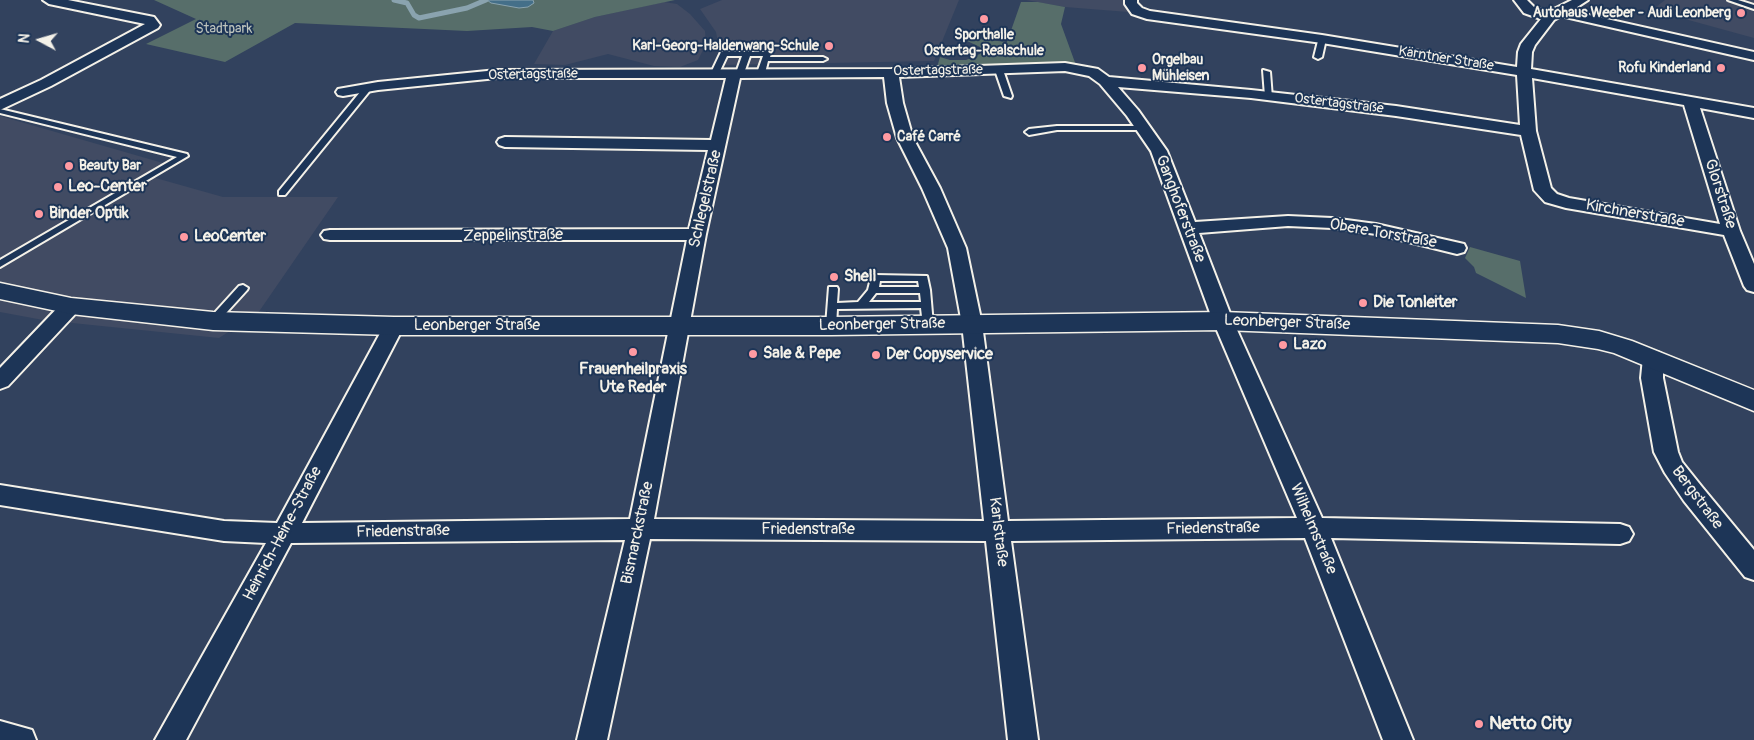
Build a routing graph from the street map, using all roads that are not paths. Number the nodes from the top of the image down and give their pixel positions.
1 (49, 0) edge
2 (1520, 0) edge
3 (1582, 0) edge
4 (1731, 0) edge
5 (1134, 5) edge
6 (1754, 7) edge
7 (1555, 14) junction
8 (1322, 39) junction
9 (111, 47) junction
10 (747, 54) junction
11 (1754, 56) edge
12 (1318, 57) dead end
13 (823, 59) dead end
14 (763, 66) junction
15 (999, 70) junction
16 (1266, 72) dead end
17 (1524, 72) junction
18 (715, 73) junction
19 (737, 73) junction
20 (891, 73) junction
21 (1105, 80) junction
22 (368, 88) junction
23 (343, 92) dead end
24 (0, 94) edge
25 (1008, 96) dead end
26 (1269, 96) junction
27 (1690, 101) junction
28 (1, 108) edge
29 (1754, 113) edge
30 (1144, 128) junction
31 (1528, 131) junction
32 (1029, 132) dead end
33 (505, 142) dead end
34 (718, 144) junction
35 (282, 194) dead end
36 (1188, 228) junction
37 (1731, 231) junction
38 (697, 234) junction
39 (330, 235) dead end
40 (1457, 248) dead end
41 (0, 264) edge
42 (1754, 286) edge
43 (243, 288) dead end
44 (832, 289) dead end
45 (0, 291) edge
46 (72, 306) junction
47 (861, 306) junction
48 (927, 315) junction
49 (832, 316) junction
50 (213, 321) junction
51 (1223, 321) junction
52 (972, 324) junction
53 (679, 325) junction
54 (394, 326) junction
55 (1653, 358) junction
56 (0, 381) edge
57 (1754, 402) edge
58 (0, 495) edge
59 (1314, 528) junction
60 (640, 530) junction
61 (999, 531) junction
62 (284, 534) junction
63 (1620, 534) dead end
64 (1754, 569) edge
65 (0, 735) edge
66 (20, 740) edge
67 (170, 740) edge
68 (592, 740) edge
69 (1023, 740) edge
70 (1398, 740) edge

1 - 9 street
2 - 7 street
3 - 7 street
4 - 6 lane
5 - 8 street, Kärntner Straße
7 - 11 street
7 - 17 street
8 - 12 lane
8 - 17 street, Kärntner Straße
9 - 24 street
9 - 28 street
10 - 14 lane
10 - 18 lane
10 - 19 lane
13 - 14 lane
14 - 19 street, Ostertagstraße
14 - 20 street, Ostertagstraße
15 - 20 street, Ostertagstraße
15 - 21 street, Ostertagstraße
15 - 25 lane
16 - 26 lane
17 - 27 street, Kärntner Straße
17 - 31 street
18 - 19 street, Ostertagstraße
18 - 22 street, Ostertagstraße
19 - 34 street, Schlegelstraße
20 - 52 street, Karlstraße
21 - 26 street, Ostertagstraße
21 - 30 street, Ganghoferstraße
22 - 23 street, Ostertagstraße
22 - 35 lane
26 - 31 street, Ostertagstraße
27 - 29 street, Kärntner Straße
27 - 37 street, Glorstraße
28 - 41 lane
30 - 32 lane
30 - 36 street, Ganghoferstraße
31 - 37 street, Kirchnerstraße
33 - 34 street
34 - 38 street, Schlegelstraße
36 - 40 street, Obere Torstraße
36 - 51 street, Ganghoferstraße
37 - 42 street, Glorstraße
38 - 39 street, Zeppelinstraße
38 - 53 street, Schlegelstraße
43 - 50 lane
44 - 49 lane
45 - 46 street, Leonberger Straße
46 - 50 street, Leonberger Straße
46 - 56 street
47 - 48 lane
47 - 48 lane
47 - 49 lane
48 - 49 street, Leonberger Straße
48 - 52 street, Leonberger Straße
49 - 53 street, Leonberger Straße
50 - 54 street, Leonberger Straße
51 - 52 street, Leonberger Straße
51 - 55 street, Leonberger Straße
51 - 59 street, Wilhelmstraße
52 - 61 street, Karlstraße
53 - 54 street, Leonberger Straße
53 - 60 street, Bismarckstraße
54 - 62 street, Heinrich-Heine-Straße
55 - 57 street, Leonberger Straße
55 - 64 street, Bergstraße
58 - 62 street, Friedenstraße
59 - 61 street, Friedenstraße
59 - 63 street, Friedenstraße
59 - 70 street, Wilhelmstraße
60 - 61 street, Friedenstraße
60 - 62 street, Friedenstraße
60 - 68 street, Bismarckstraße
61 - 69 street, Karlstraße
62 - 67 street, Heinrich-Heine-Straße
65 - 66 street

